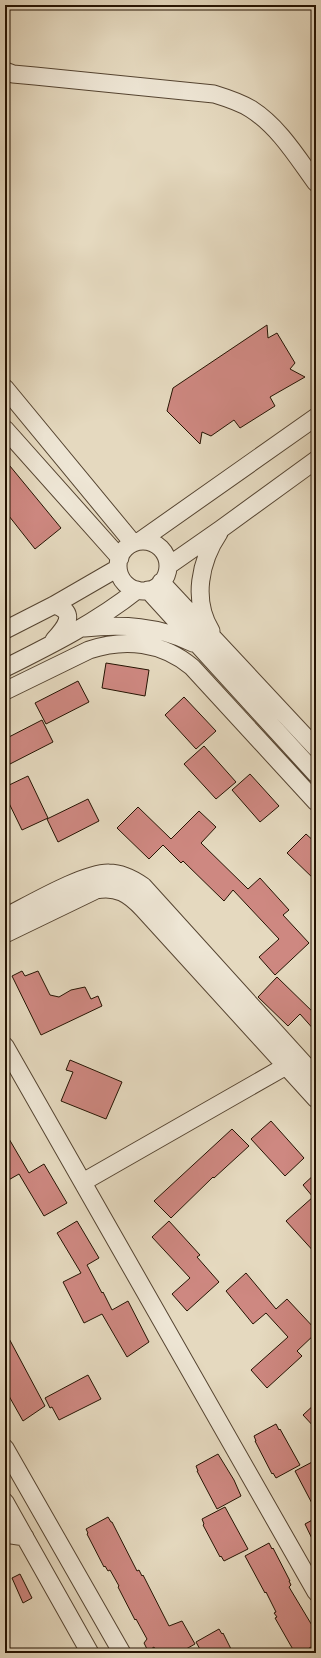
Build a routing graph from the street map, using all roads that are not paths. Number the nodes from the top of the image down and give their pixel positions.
1 (5, 71) edge
2 (316, 183) edge
3 (5, 388) edge
4 (11, 409) edge
5 (316, 417) edge
6 (5, 429) edge
7 (316, 460) edge
8 (221, 529) junction
9 (137, 542) junction
10 (119, 563) junction
11 (168, 566) junction
12 (149, 587) junction
13 (54, 606) junction
14 (80, 628) junction
15 (5, 630) edge
16 (218, 643) junction
17 (198, 646) junction
18 (47, 647) junction
19 (5, 668) edge
20 (5, 691) edge
21 (282, 712) junction
22 (269, 722) junction
23 (316, 748) edge
24 (316, 774) edge
25 (316, 802) edge
26 (5, 917) edge
27 (5, 934) edge
28 (5, 1046) edge
29 (286, 1066) junction
30 (316, 1077) edge
31 (316, 1099) edge
32 (83, 1182) junction
33 (5, 1448) edge
34 (5, 1502) edge
35 (5, 1534) edge
36 (24, 1537) junction
37 (316, 1592) edge
38 (90, 1653) edge
39 (122, 1653) edge

1 - 2 street
3 - 4 street
4 - 9 street
5 - 9 street
6 - 10 street
7 - 8 street
8 - 11 street
8 - 16 street
9 - 10 street
9 - 11 street
10 - 12 street
10 - 13 street
11 - 12 street
12 - 14 street
12 - 16 street
12 - 17 street
13 - 15 street
13 - 18 street
14 - 17 street
14 - 18 street
16 - 21 street
17 - 22 street
18 - 19 street
20 - 25 street
21 - 22 street
21 - 23 street
22 - 24 street
26 - 30 street
27 - 29 street
28 - 32 street
29 - 31 street
29 - 32 street
32 - 37 street
33 - 39 street
34 - 36 street
35 - 36 street
36 - 38 street

